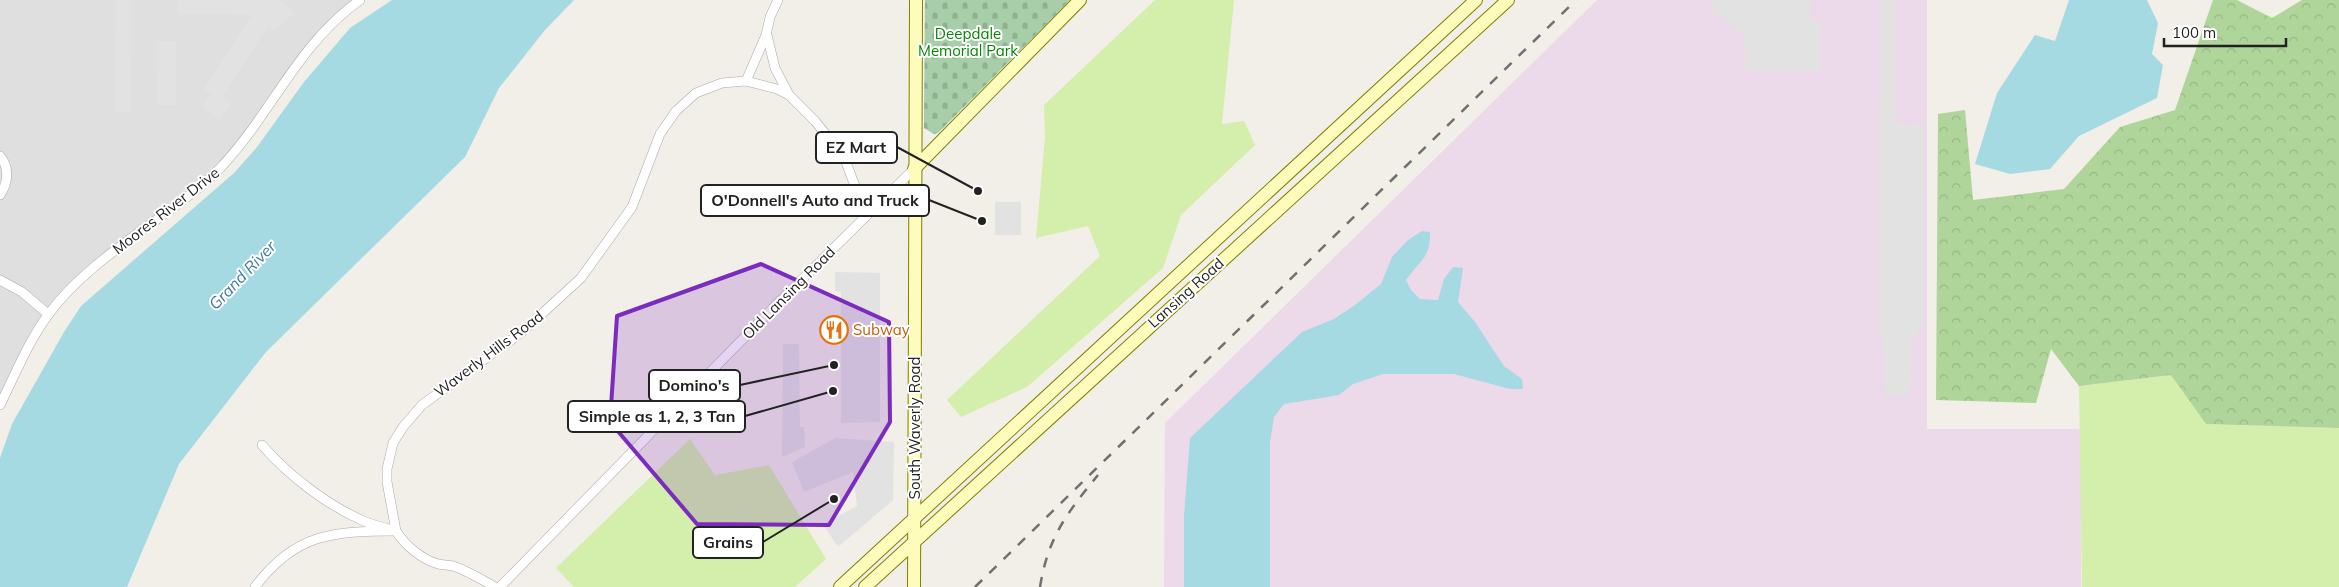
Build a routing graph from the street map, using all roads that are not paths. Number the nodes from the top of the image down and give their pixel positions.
1 (360, 0) edge
2 (778, 0) edge
3 (916, 0) edge
4 (1080, 0) edge
5 (1476, 0) edge
6 (1508, 0) edge
7 (766, 35) junction
8 (746, 80) junction
9 (789, 95) junction
10 (0, 156) edge
11 (914, 168) junction
12 (0, 195) edge
13 (866, 215) junction
14 (0, 280) edge
15 (48, 314) junction
16 (0, 405) edge
17 (262, 445) dead end
18 (915, 520) junction
19 (396, 531) junction
20 (914, 541) junction
21 (255, 587) edge
22 (495, 587) edge
23 (500, 587) edge
24 (840, 587) edge
25 (865, 587) edge
26 (914, 587) edge

1 - 15 street, Moores River Drive
2 - 7 street
3 - 11 main road, South Waverly Road
4 - 11 main road, Old Lansing Road
5 - 18 main road, Lansing Road
6 - 20 main road, Lansing Road
7 - 8 street
7 - 9 street
8 - 9 street
8 - 19 street, Waverly Hills Road
9 - 13 street
10 - 12 street
11 - 13 street, Old Lansing Road
11 - 18 main road, South Waverly Road
13 - 23 street, Old Lansing Road
14 - 15 street
15 - 16 street, Moores River Drive
17 - 19 street
18 - 20 main road, South Waverly Road
18 - 24 main road, Lansing Road
19 - 21 street
19 - 22 street
20 - 25 main road, Lansing Road
20 - 26 main road, South Waverly Road

